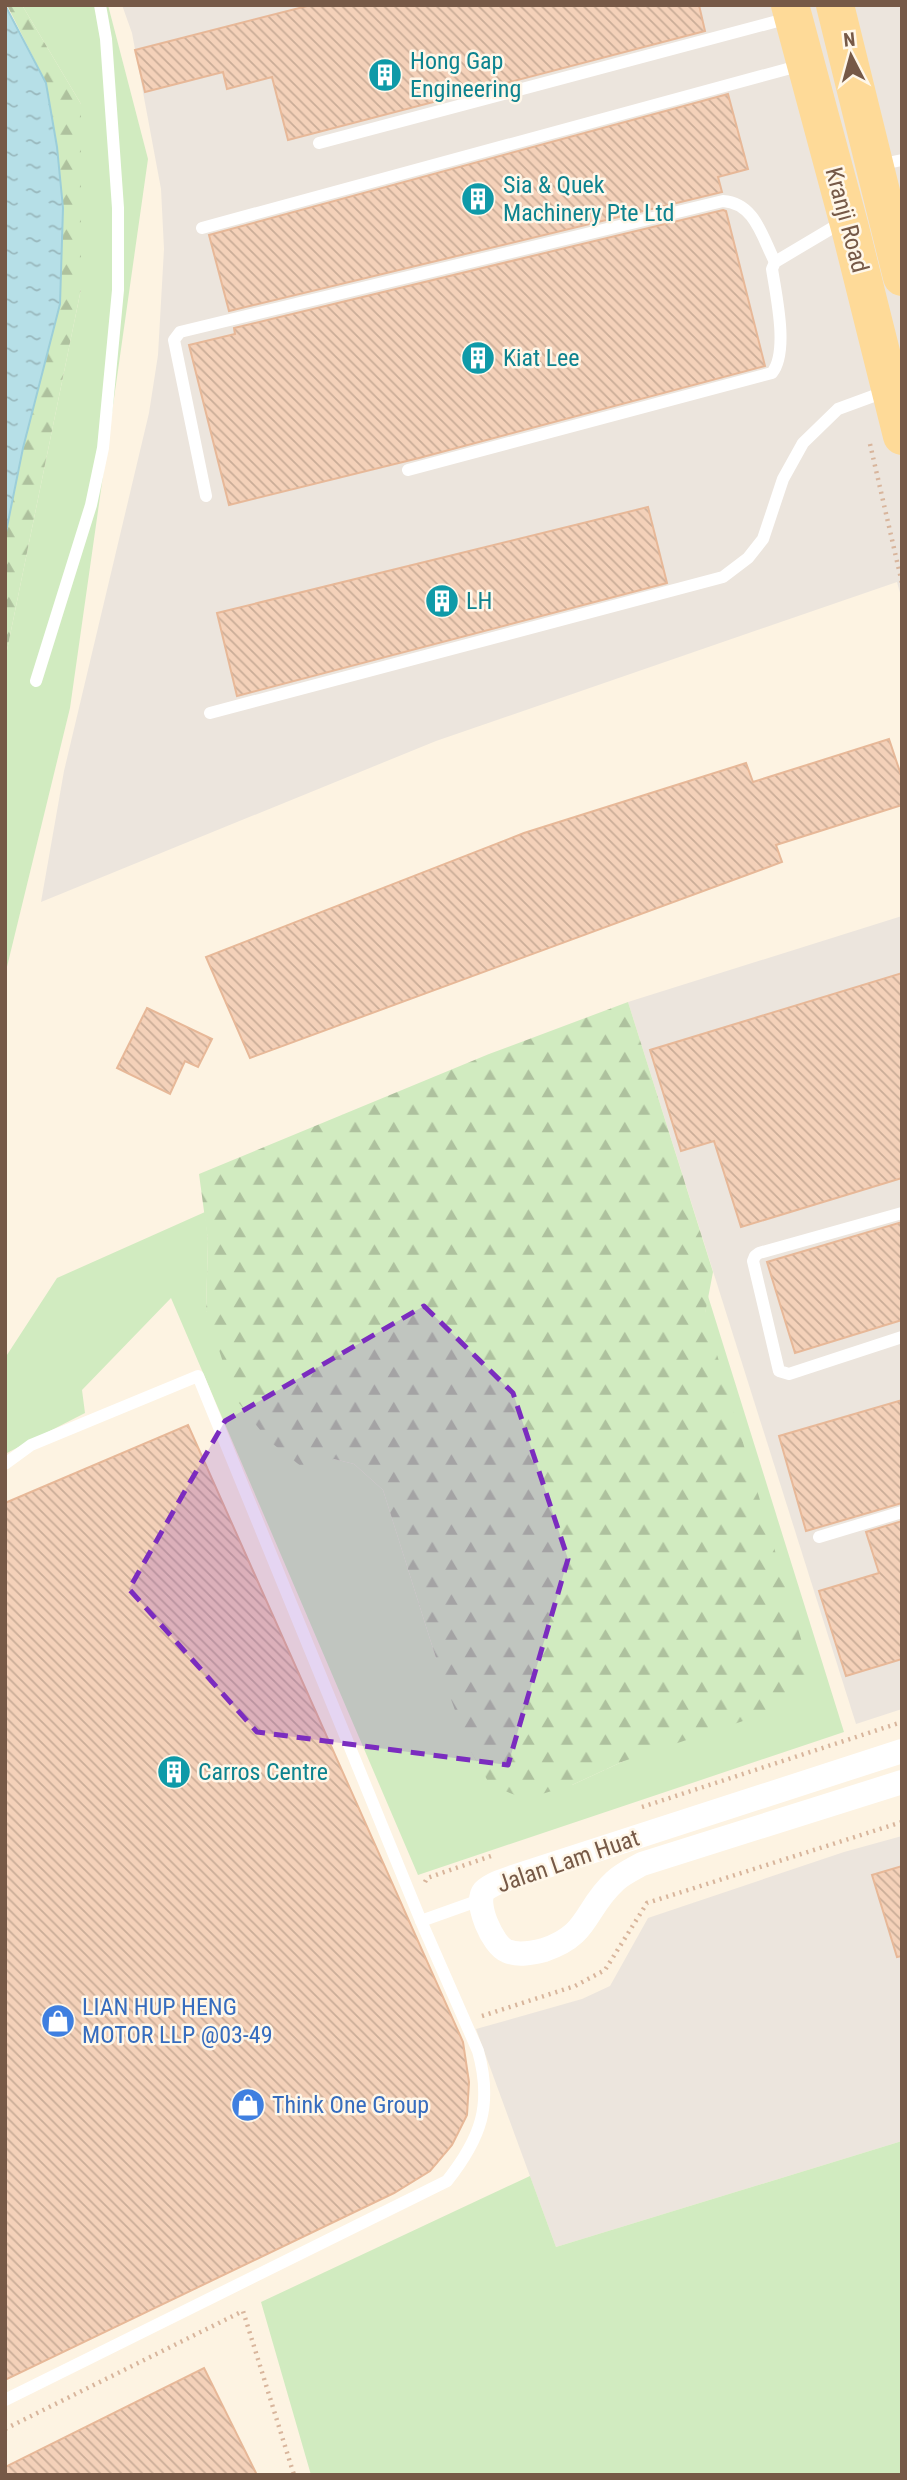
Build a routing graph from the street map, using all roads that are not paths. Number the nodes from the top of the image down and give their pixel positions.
1 (100, 5) edge
2 (835, 5) edge
3 (791, 11) edge
4 (806, 64) junction
5 (319, 144) dead end
6 (888, 163) edge
7 (847, 219) junction
8 (202, 228) dead end
9 (775, 262) junction
10 (902, 277) edge
11 (890, 390) junction
12 (902, 436) edge
13 (408, 470) dead end
14 (206, 496) dead end
15 (36, 681) dead end
16 (210, 713) dead end
17 (902, 1213) edge
18 (902, 1337) edge
19 (5, 1464) edge
20 (902, 1511) edge
21 (820, 1537) dead end
22 (902, 1751) edge
23 (902, 1782) edge
24 (480, 1899) junction
25 (421, 1921) junction
26 (5, 2400) edge

1 - 15 lane
2 - 6 main road, Kranji Road
3 - 4 main road, Kranji Road
3 - 5 lane
4 - 7 main road, Kranji Road
4 - 8 lane
6 - 10 main road, Kranji Road
7 - 9 lane
7 - 11 main road, Kranji Road
9 - 13 lane
9 - 14 lane
11 - 12 main road, Kranji Road
11 - 16 lane
17 - 18 lane
19 - 25 lane
20 - 21 lane
22 - 24 street, Jalan Lam Huat
23 - 24 street, Jalan Lam Huat
24 - 25 lane
25 - 26 lane

